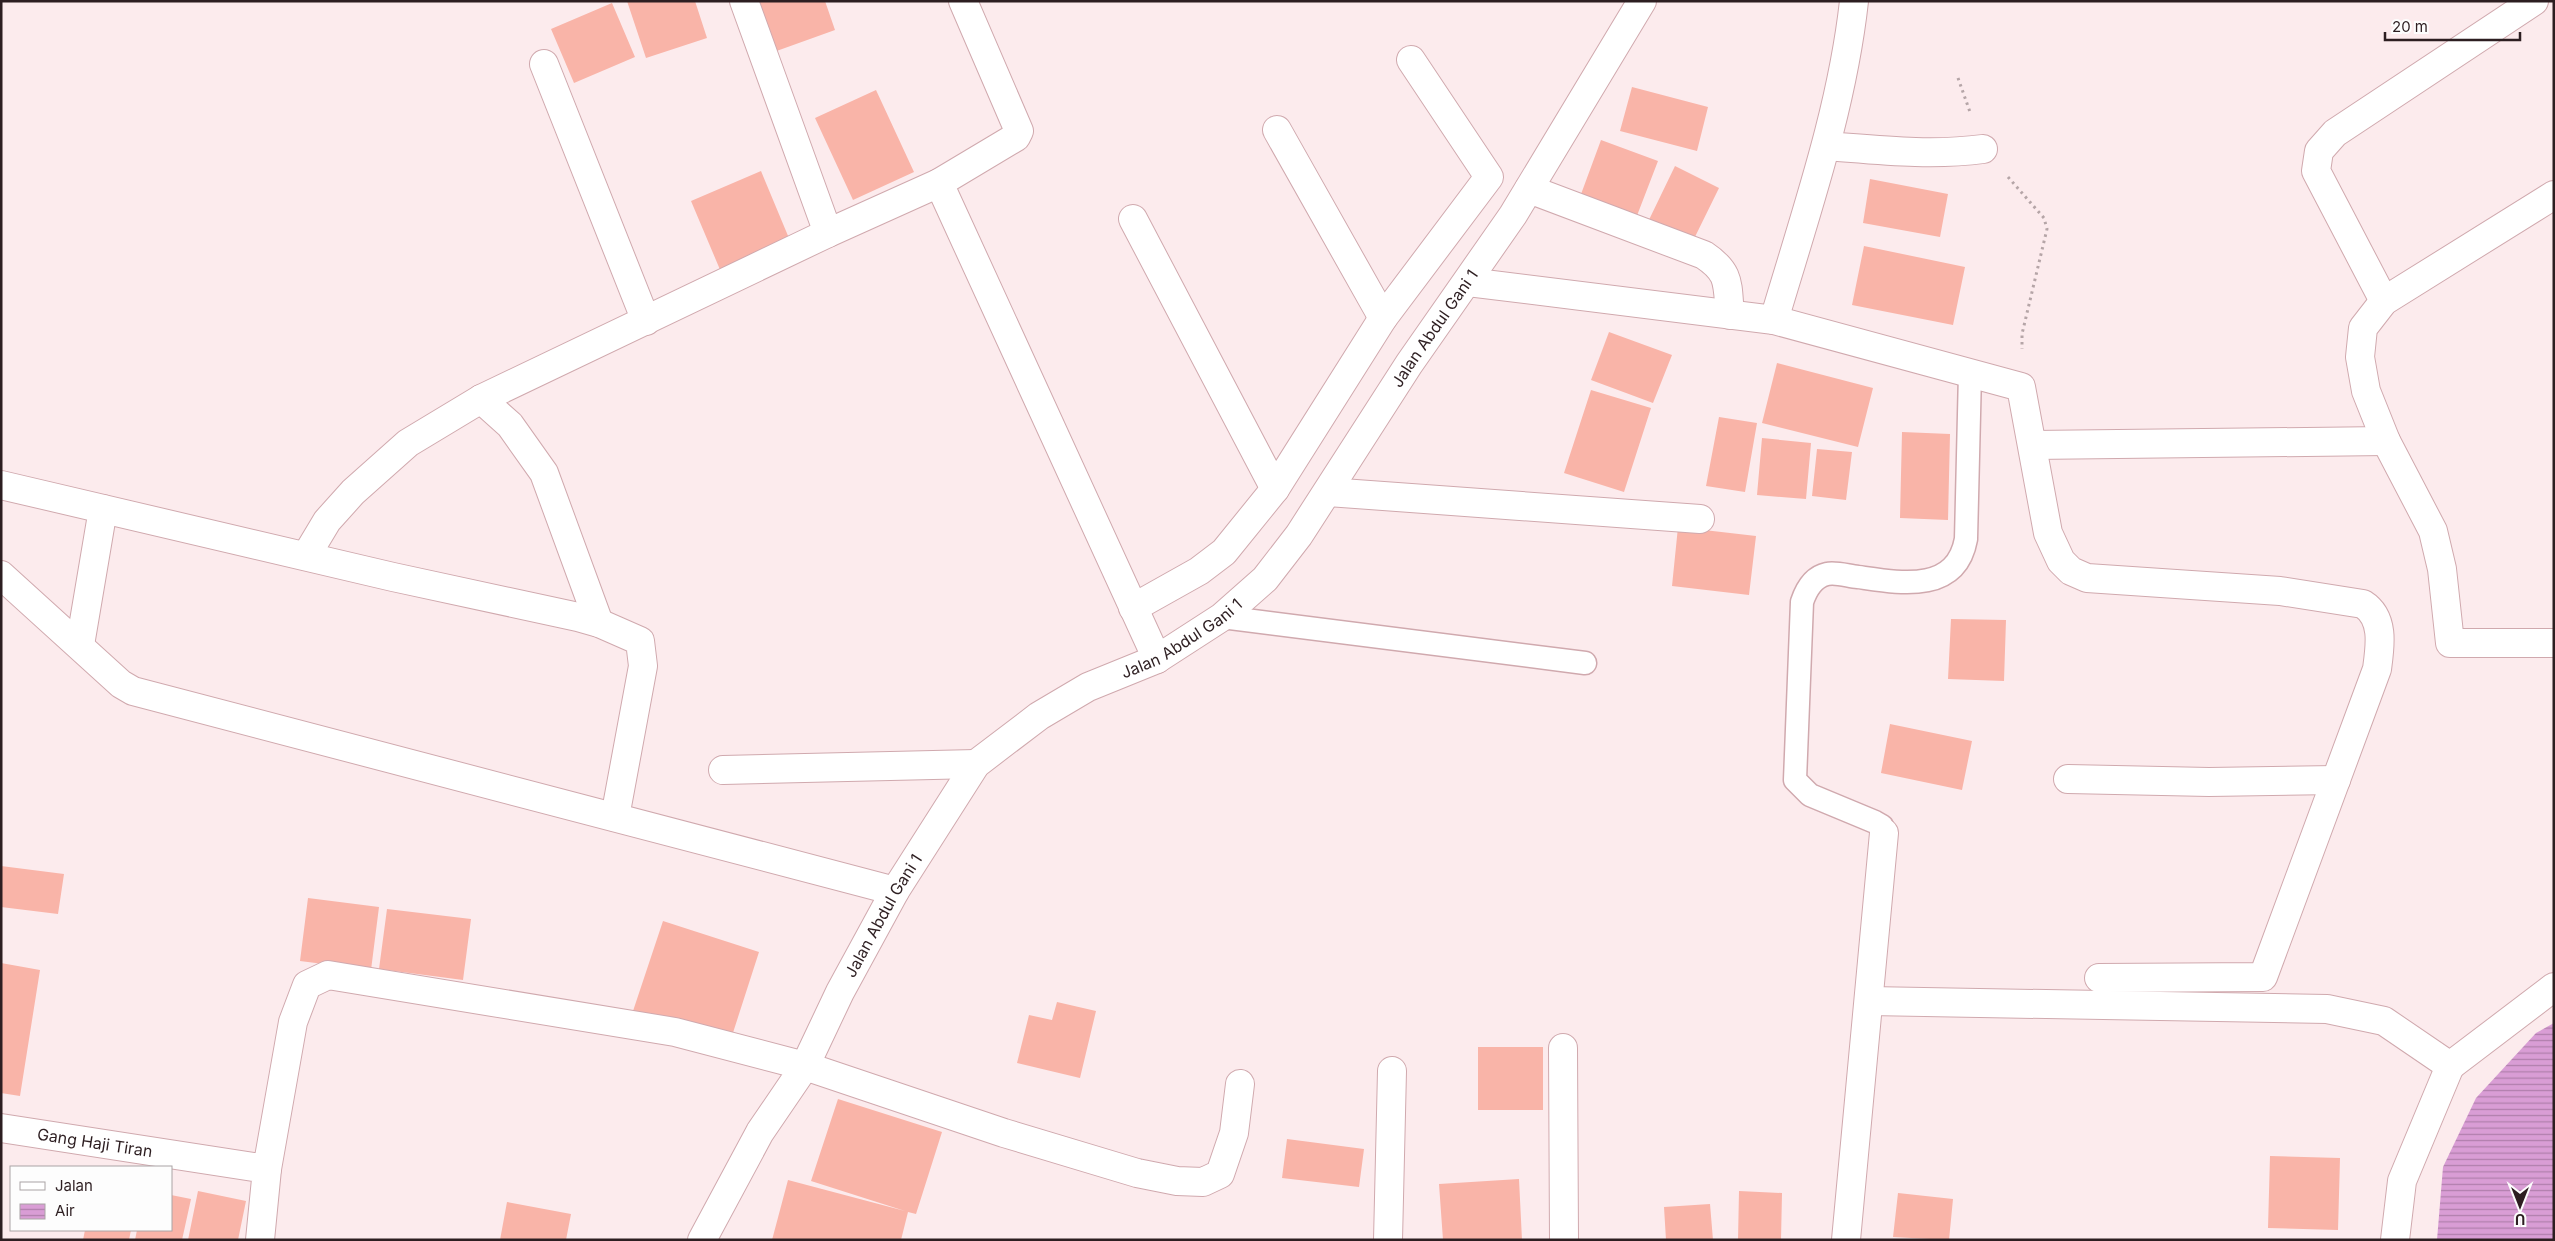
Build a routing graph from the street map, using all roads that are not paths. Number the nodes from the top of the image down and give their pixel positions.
1 (744, 1) edge
2 (963, 1) edge
3 (1642, 1) edge
4 (1854, 1) edge
5 (2534, 1) edge
6 (1412, 60) dead end
7 (544, 64) dead end
8 (1277, 130) dead end
9 (1826, 146) junction
10 (1983, 149) road end
11 (939, 183) junction
12 (1529, 189) junction
13 (2553, 198) edge
14 (1133, 219) dead end
15 (828, 233) junction
16 (1468, 282) junction
17 (2384, 301) junction
18 (1730, 315) junction
19 (1383, 318) junction
20 (1774, 320) junction
21 (646, 322) junction
22 (1970, 373) junction
23 (481, 400) junction
24 (2386, 441) junction
25 (2033, 445) junction
26 (1, 485) edge
27 (1275, 489) junction
28 (1328, 492) junction
29 (103, 509) junction
30 (1700, 519) dead end
31 (306, 556) junction
32 (1, 575) edge
33 (1133, 608) junction
34 (1222, 617) junction
35 (599, 622) junction
36 (2554, 643) edge
37 (80, 645) junction
38 (1157, 659) junction
39 (1586, 663) dead end
40 (976, 764) junction
41 (723, 770) dead end
42 (2068, 779) dead end
43 (2336, 780) junction
44 (615, 816) junction
45 (1884, 833) joint
46 (895, 891) junction
47 (2098, 978) dead end
48 (2554, 986) edge
49 (1869, 1001) junction
50 (1563, 1048) dead end
51 (806, 1066) junction
52 (2450, 1066) junction
53 (1392, 1071) dead end
54 (1240, 1084) dead end
55 (1, 1128) edge
56 (267, 1169) junction
57 (260, 1240) edge
58 (702, 1240) edge
59 (1388, 1240) edge
60 (1564, 1240) edge
61 (1846, 1240) edge
62 (2396, 1240) edge

1 - 15 street
2 - 11 street
3 - 12 street, Jalan Abdul Gani 1
4 - 9 street
5 - 17 street
6 - 19 street
7 - 21 street
8 - 19 street
9 - 10 street
9 - 20 street
11 - 15 street
11 - 33 street
12 - 16 street, Jalan Abdul Gani 1
12 - 18 street
13 - 17 street
14 - 27 street
15 - 21 street
16 - 18 street
16 - 28 street, Jalan Abdul Gani 1
17 - 24 street
18 - 20 street
19 - 27 street
20 - 22 street
21 - 23 street
22 - 25 street
22 - 45 lane
23 - 31 street
23 - 35 street
24 - 25 street
24 - 36 street
25 - 43 street
26 - 29 street
27 - 33 street
28 - 30 street
28 - 34 street, Jalan Abdul Gani 1
29 - 31 street
29 - 37 street
31 - 35 street
32 - 37 street
33 - 38 street
34 - 38 street, Jalan Abdul Gani 1
34 - 39 lane
35 - 44 street
37 - 44 street
38 - 40 street, Jalan Abdul Gani 1
40 - 41 street
40 - 46 street, Jalan Abdul Gani 1
42 - 43 street
43 - 47 street
44 - 46 street
45 - 49 street
46 - 51 street, Jalan Abdul Gani 1
48 - 52 street
49 - 52 street
49 - 61 street
50 - 60 street
51 - 54 street
51 - 56 street
51 - 58 street, Jalan Abdul Gani 1
52 - 62 street
53 - 59 street
55 - 56 street, Gang Haji Tiran
56 - 57 street

